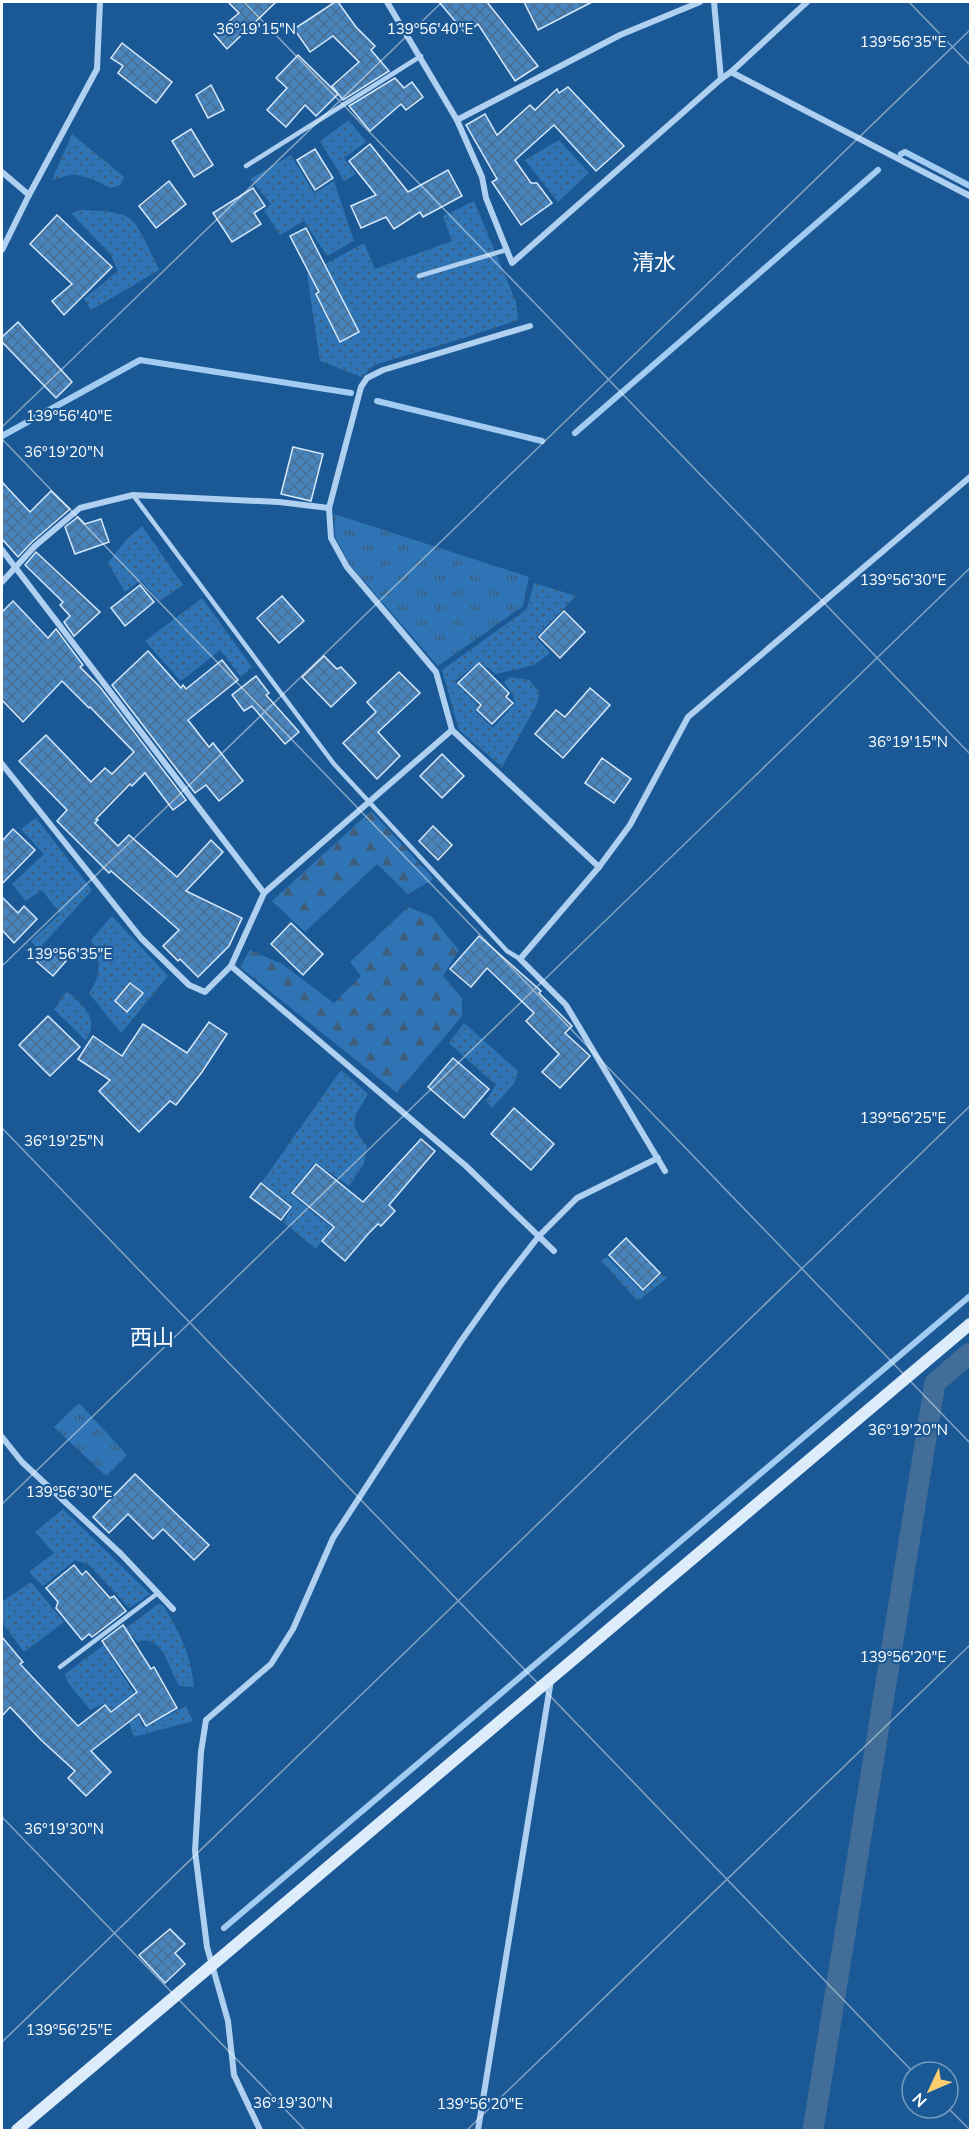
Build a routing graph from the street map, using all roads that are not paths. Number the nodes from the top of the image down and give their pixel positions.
1 (100, 2) edge
2 (387, 2) edge
3 (700, 2) edge
4 (714, 2) edge
5 (807, 2) edge
6 (421, 56) junction
7 (731, 72) junction
8 (721, 79) junction
9 (457, 120) junction
10 (246, 166) dead end
11 (2, 172) edge
12 (29, 195) junction
13 (970, 196) edge
14 (2, 250) edge
15 (506, 250) junction
16 (419, 276) dead end
17 (530, 326) dead end
18 (970, 477) edge
19 (133, 495) junction
20 (329, 508) junction
21 (2, 550) edge
22 (14, 567) junction
23 (2, 582) edge
24 (452, 730) junction
25 (2, 764) edge
26 (368, 802) junction
27 (599, 867) junction
28 (264, 892) junction
29 (520, 959) junction
30 (231, 966) junction
31 (658, 1158) junction
32 (665, 1171) dead end
33 (539, 1236) junction
34 (554, 1251) dead end
35 (970, 1324) edge
36 (2, 1437) edge
37 (158, 1593) junction
38 (173, 1609) dead end
39 (60, 1667) dead end
40 (551, 1679) junction
41 (212, 1965) junction
42 (17, 2130) edge
43 (260, 2130) edge
44 (478, 2130) edge

1 - 12 street
2 - 6 street
3 - 9 street
4 - 8 street
5 - 7 street
6 - 9 street
6 - 10 lane
7 - 8 street
7 - 13 street
8 - 15 street
9 - 15 street
11 - 12 street
12 - 14 street
15 - 16 lane
17 - 20 street
18 - 27 street
19 - 20 street
19 - 22 street
19 - 26 lane
20 - 24 street
21 - 22 street
22 - 23 street
22 - 28 street
24 - 26 street
24 - 27 street
25 - 30 street
26 - 28 street
26 - 29 lane
27 - 29 street
28 - 30 street
29 - 31 street
30 - 33 street
31 - 32 street
31 - 33 street
33 - 34 street
33 - 41 street
35 - 40 street
36 - 37 street
37 - 38 street
37 - 39 lane
40 - 41 street
40 - 44 street
41 - 42 street
41 - 43 street

